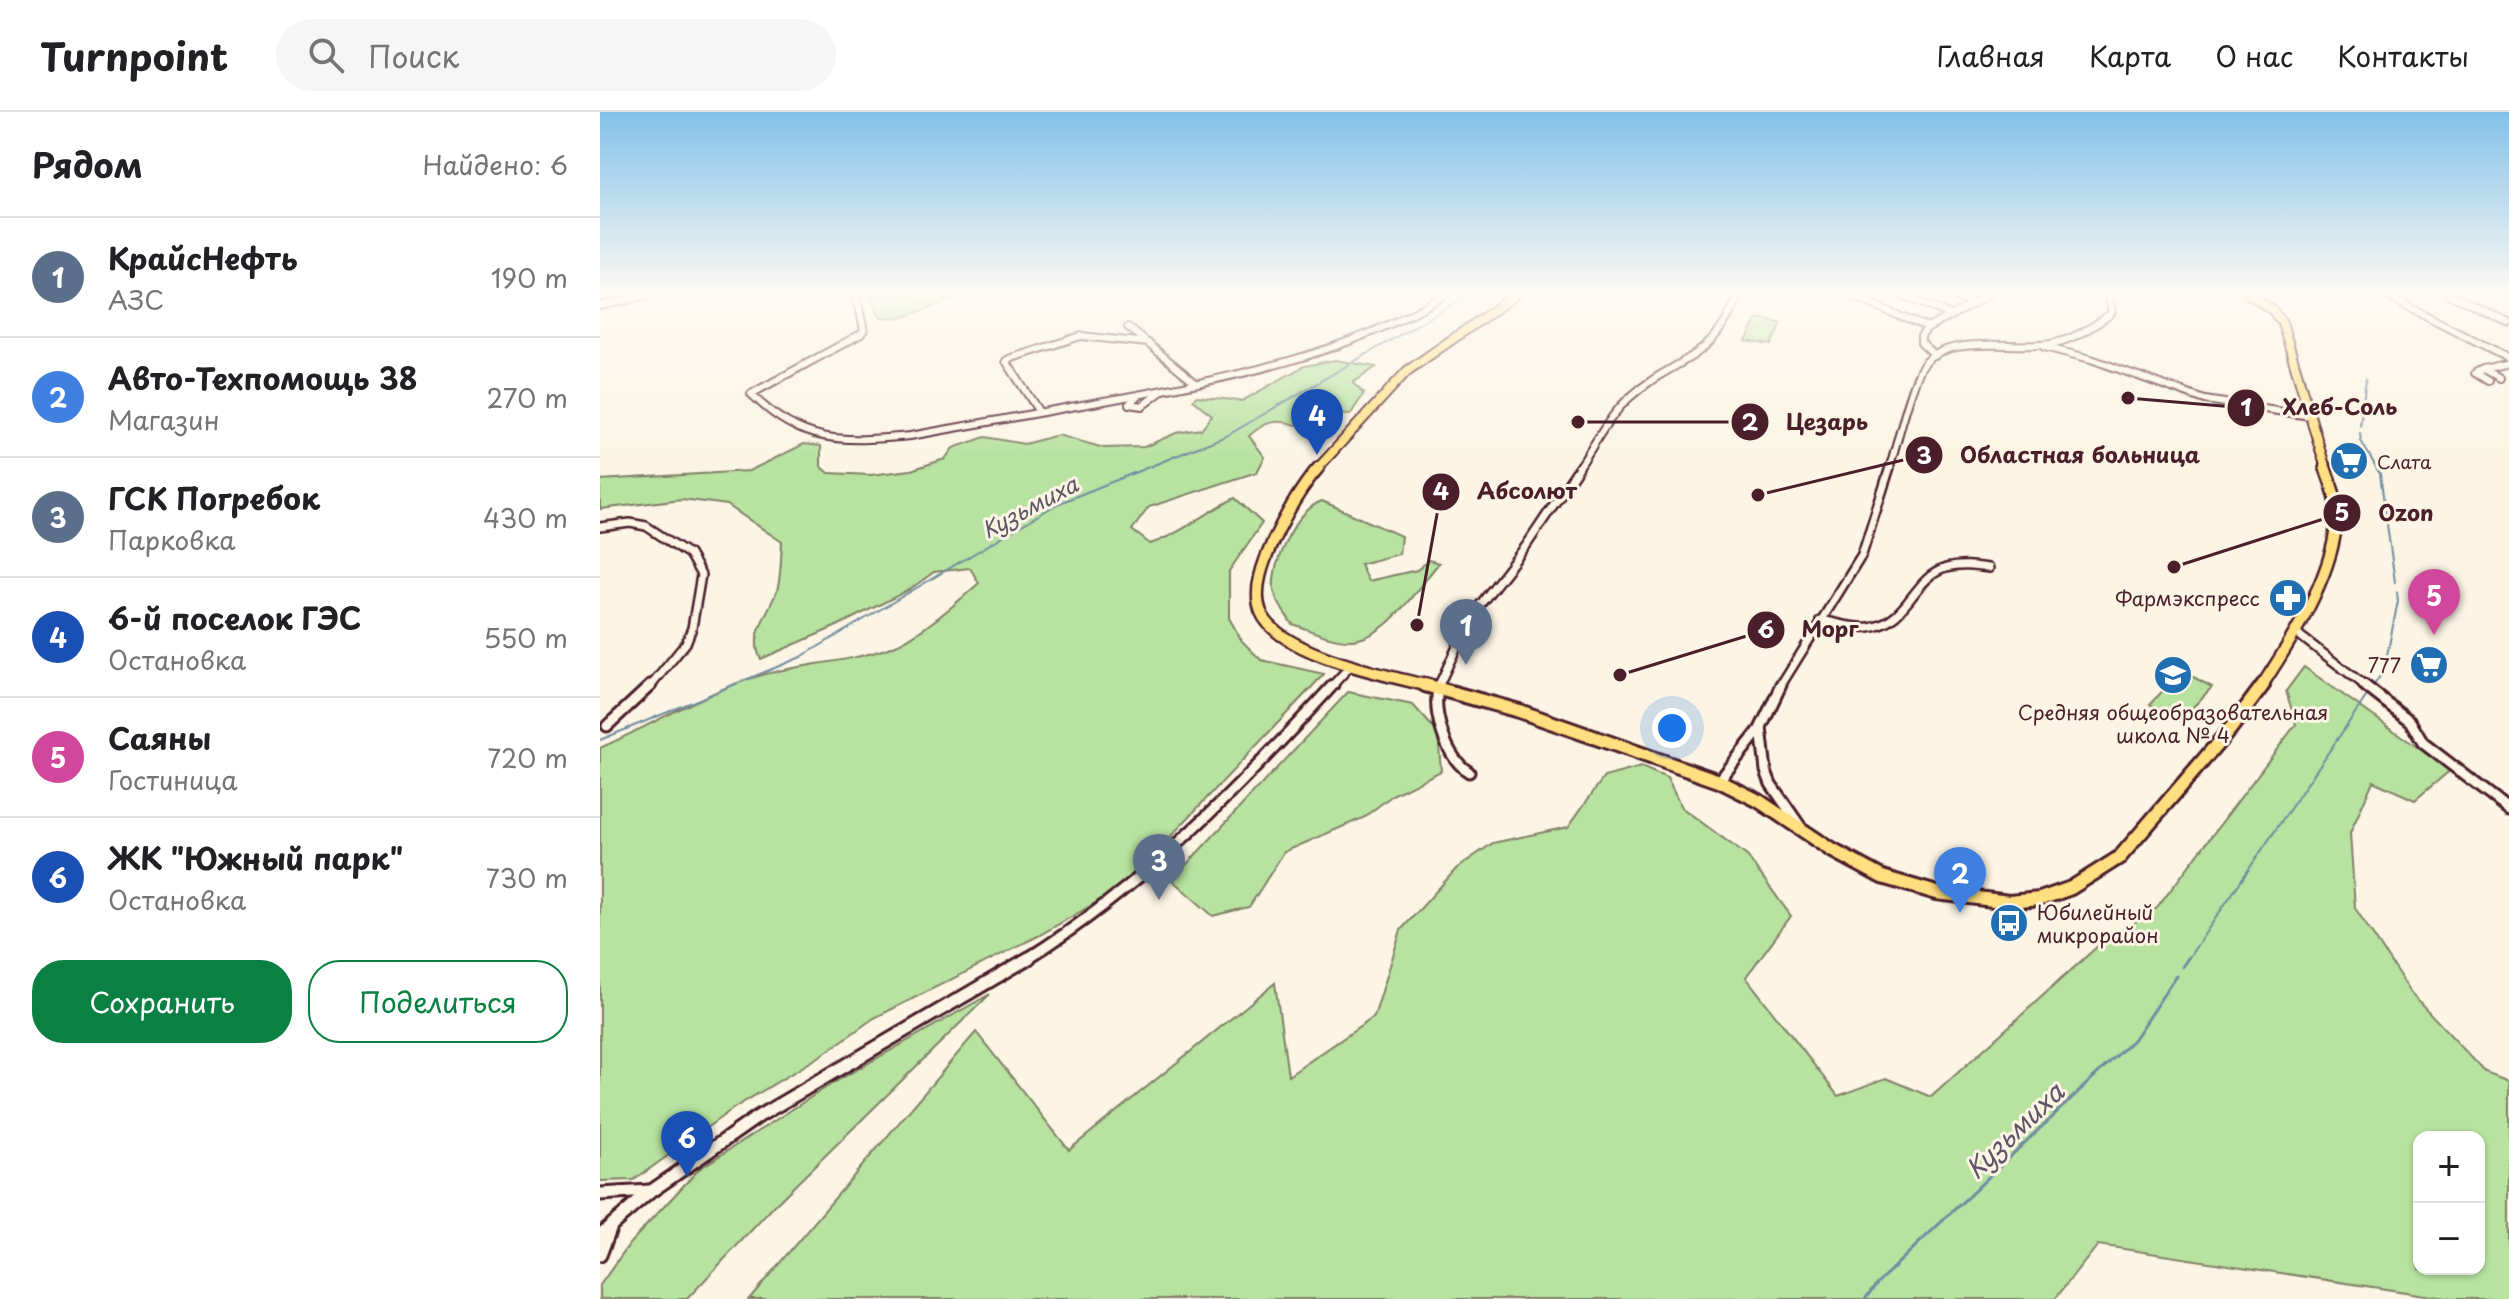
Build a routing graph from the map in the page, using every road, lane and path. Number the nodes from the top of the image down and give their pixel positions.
1 (833, 349) edge
2 (1039, 349) edge
3 (1156, 349) edge
4 (1325, 349) edge
5 (1436, 349) edge
6 (1704, 349) edge
7 (1928, 349) edge
8 (1961, 349) edge
9 (2049, 349) edge
10 (2076, 349) edge
11 (2290, 349) edge
12 (2489, 349) edge
13 (1935, 356) junction
14 (2091, 359) junction
15 (2509, 360) edge
16 (2483, 369) junction
17 (2499, 378) dead end
18 (2488, 381) dead end
19 (1196, 383) junction
20 (1162, 390) junction
21 (1139, 395) junction
22 (1039, 412) junction
23 (2310, 416) junction
24 (600, 527) edge
25 (1989, 568) dead end
26 (1820, 620) junction
27 (2295, 632) junction
28 (1351, 665) junction
29 (1437, 689) junction
30 (607, 726) dead end
31 (1761, 727) junction
32 (1469, 772) dead end
33 (1719, 781) junction
34 (2509, 809) edge
35 (1805, 832) junction
36 (651, 1191) junction
37 (600, 1194) edge
38 (611, 1224) junction
39 (600, 1235) edge
40 (600, 1255) edge

1 - 22 street
2 - 22 street
3 - 19 street
4 - 19 street
5 - 28 main road
6 - 29 street
7 - 13 street
8 - 13 street
9 - 14 street
10 - 14 street
11 - 23 main road
12 - 15 street
13 - 26 street
14 - 23 street
15 - 16 street
16 - 17 street
16 - 18 street
19 - 20 street
20 - 21 street
20 - 21 street
21 - 22 street
23 - 27 main road
24 - 30 street
25 - 26 street
26 - 31 street
27 - 34 street
27 - 35 main road
28 - 29 main road
28 - 36 street
29 - 32 street
29 - 33 main road
31 - 33 street
31 - 35 street
33 - 35 main road
36 - 37 street
36 - 38 street
38 - 39 street
38 - 40 street

